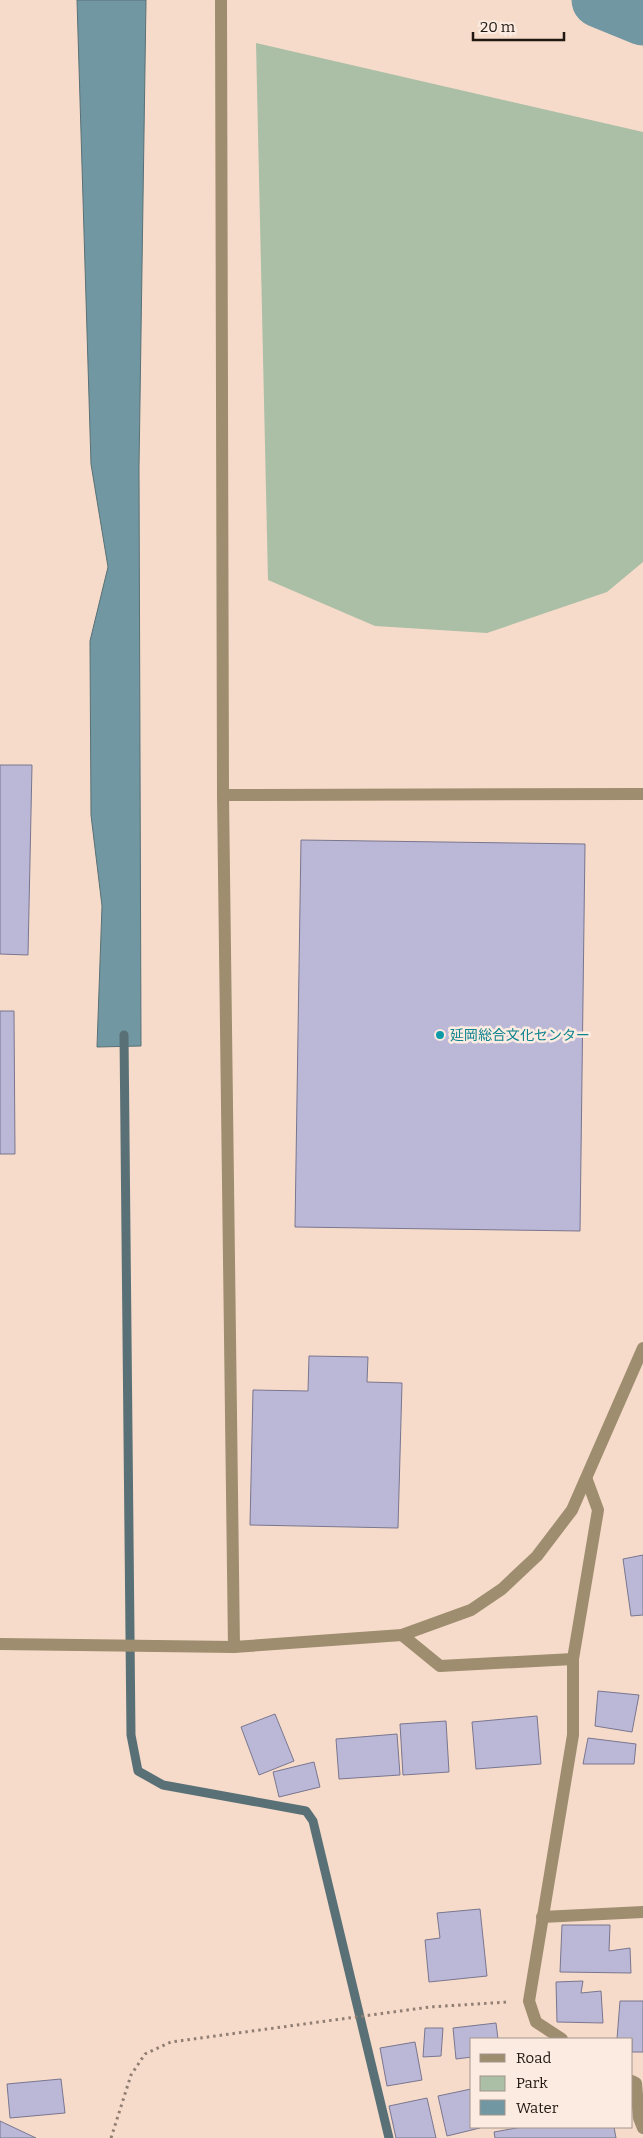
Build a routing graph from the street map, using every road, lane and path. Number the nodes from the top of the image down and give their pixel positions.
1 (221, 0) edge
2 (643, 794) edge
3 (224, 795) junction
4 (643, 1348) edge
5 (587, 1480) junction
6 (402, 1636) junction
7 (0, 1644) edge
8 (234, 1647) junction
9 (574, 1659) junction
10 (643, 1912) edge
11 (542, 1918) junction
12 (529, 2001) junction
13 (560, 2038) edge
14 (633, 2081) edge
15 (643, 2128) edge
16 (111, 2138) edge

1 - 3 street
2 - 3 street
3 - 8 street
4 - 5 street
5 - 6 street
5 - 9 street
6 - 8 street
6 - 9 street
7 - 8 street
9 - 11 street
10 - 11 street
11 - 12 street
12 - 13 street
12 - 16 path
14 - 15 street

